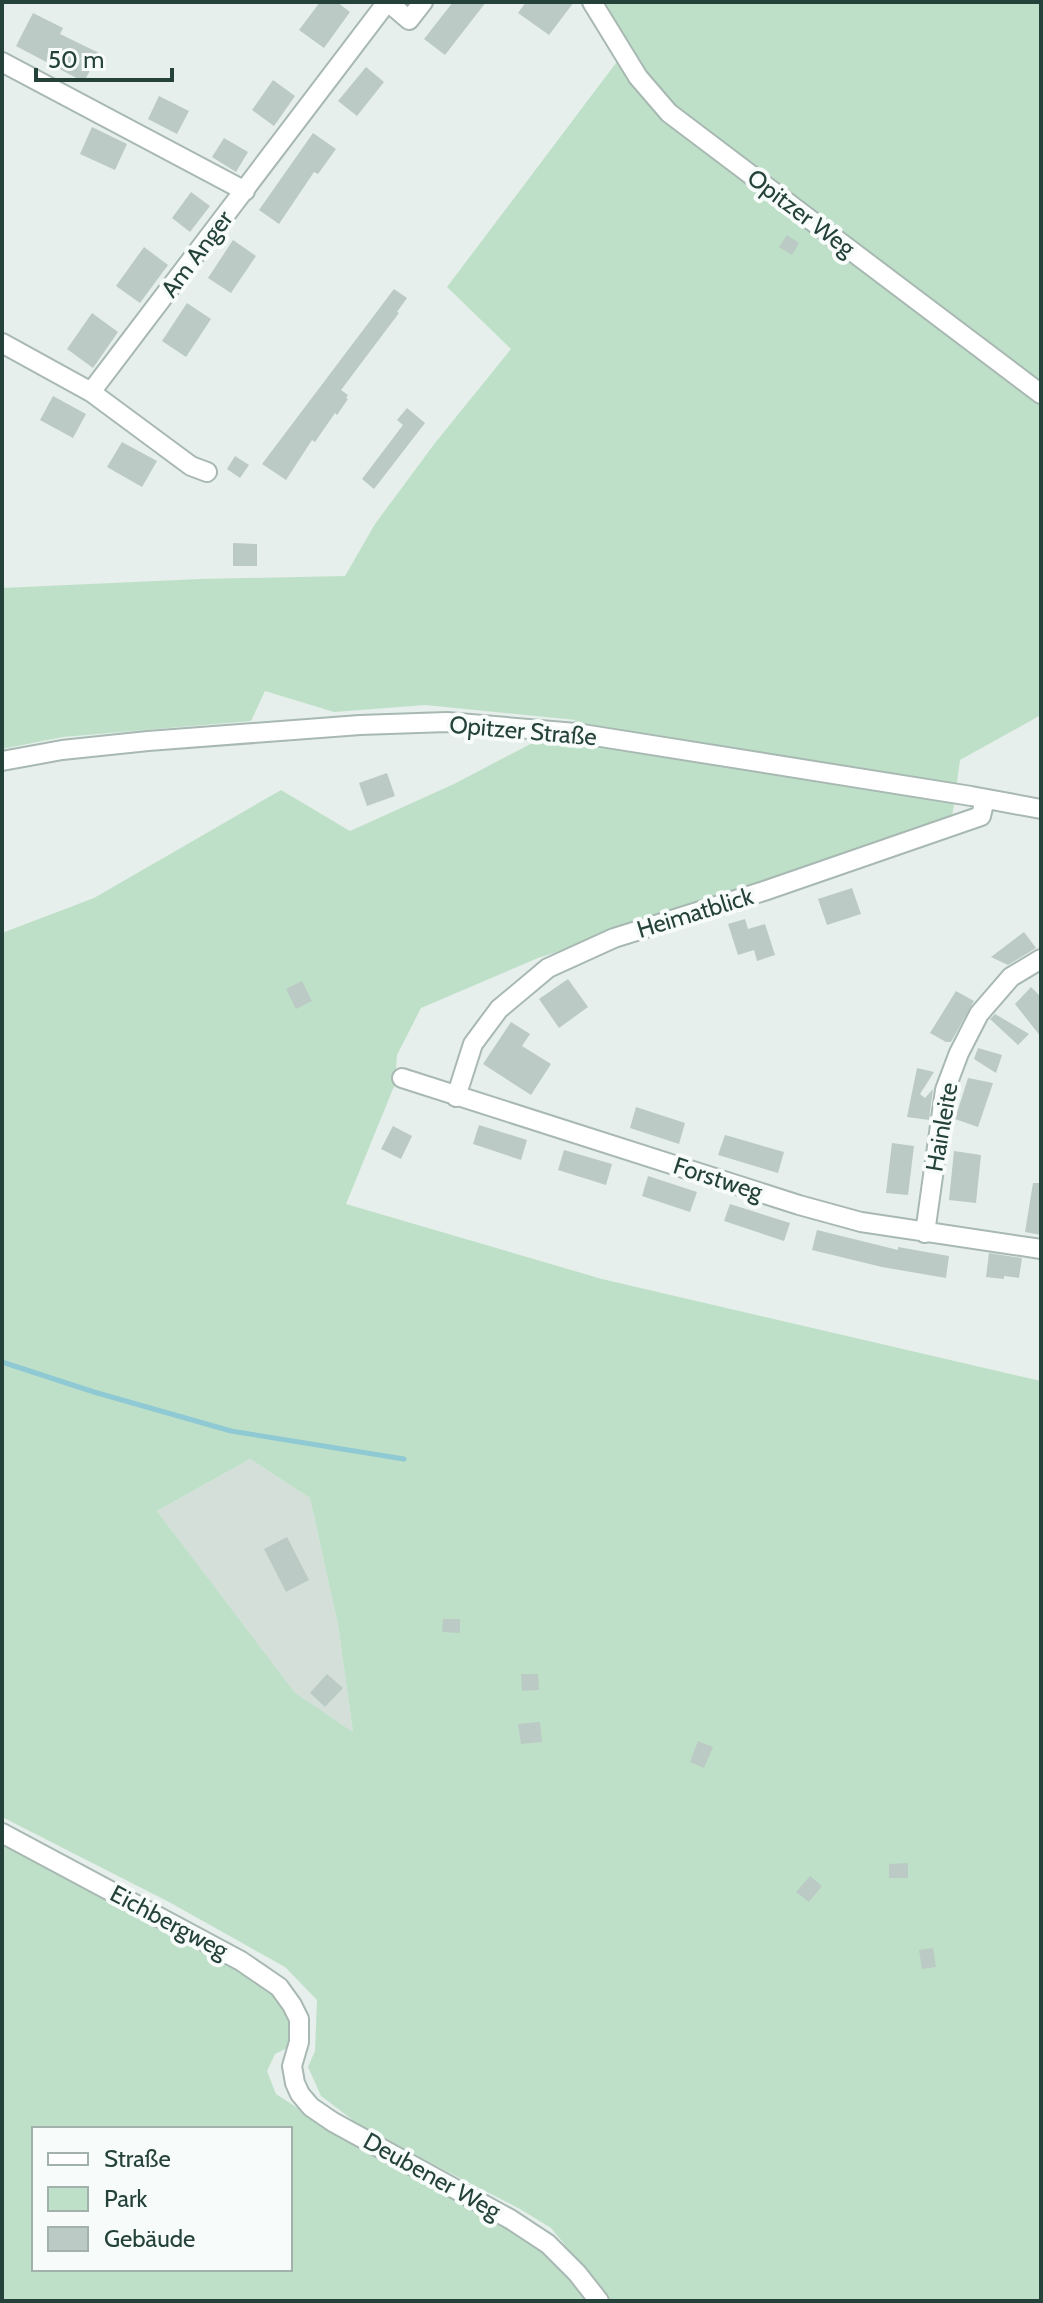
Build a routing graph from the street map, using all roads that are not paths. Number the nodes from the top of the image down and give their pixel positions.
1 (388, 2) edge
2 (423, 2) edge
3 (592, 2) edge
4 (2, 62) edge
5 (245, 191) junction
6 (2, 343) edge
7 (91, 392) junction
8 (1041, 394) edge
9 (207, 472) dead end
10 (2, 761) edge
11 (985, 799) junction
12 (1041, 809) edge
13 (1041, 959) edge
14 (402, 1078) dead end
15 (456, 1097) junction
16 (925, 1233) junction
17 (1041, 1249) edge
18 (2, 1833) edge
19 (299, 2042) joint
20 (599, 2301) edge

1 - 2 street, Am Anger
1 - 5 street, Am Anger
3 - 8 street, Opitzer Weg
4 - 5 street
5 - 7 street, Am Anger
6 - 7 street
7 - 9 street
10 - 11 street, Opitzer Straße
11 - 12 street, Opitzer Straße
11 - 15 street, Heimatblick
13 - 16 street, Hainleite
14 - 15 street, Forstweg
15 - 16 street, Forstweg
16 - 17 street, Forstweg
18 - 19 street, Eichbergweg
19 - 20 street, Deubener Weg

